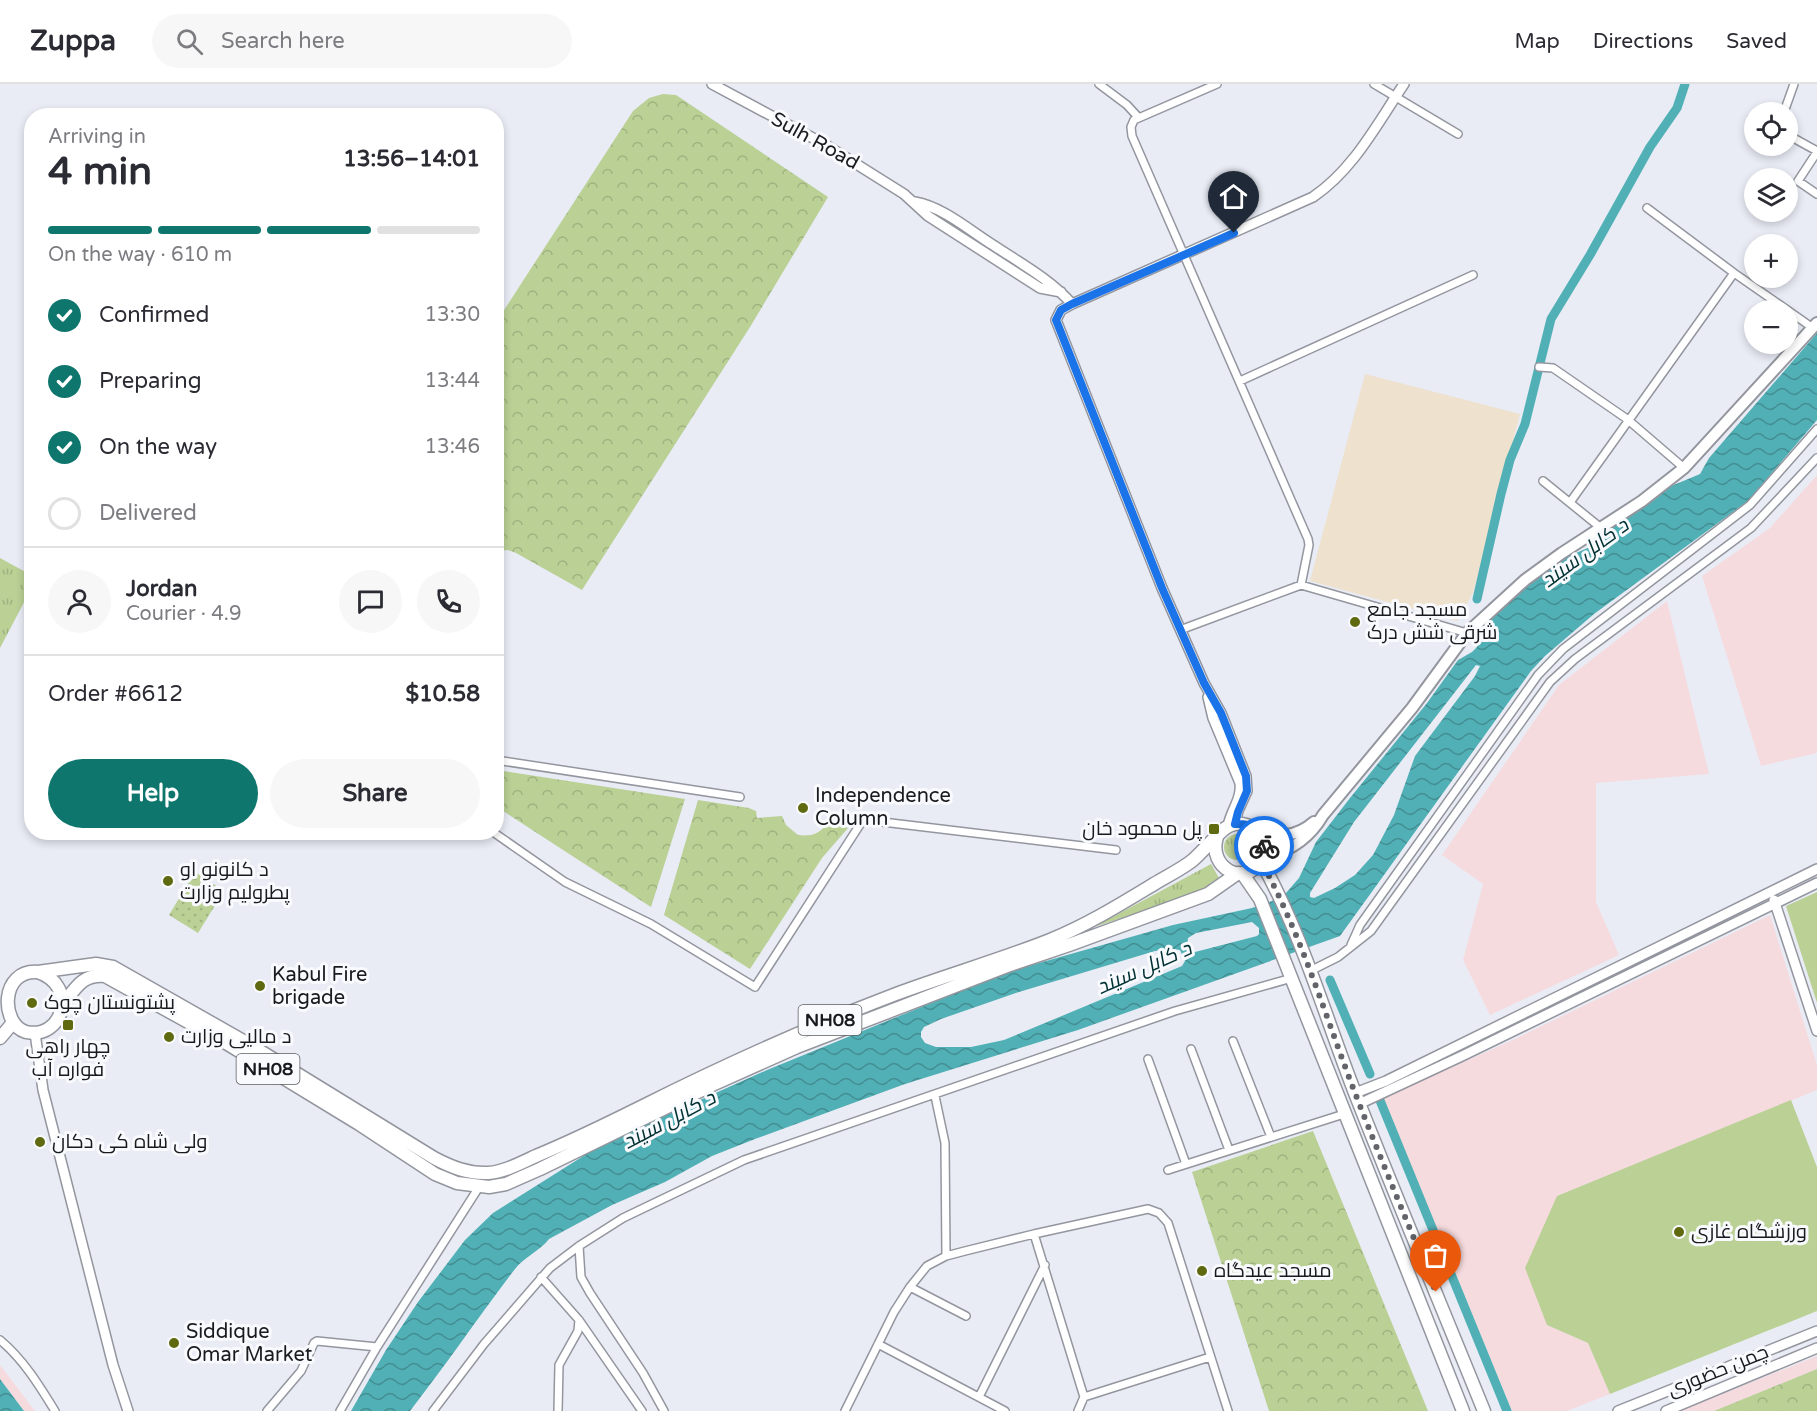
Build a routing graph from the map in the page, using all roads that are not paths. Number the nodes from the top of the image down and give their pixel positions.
1 (712, 84) edge
2 (1099, 84) edge
3 (1217, 84) edge
4 (1374, 84) edge
5 (1404, 84) edge
6 (1794, 84) edge
7 (1396, 96) junction
8 (1788, 102) edge
9 (1138, 117) junction
10 (1458, 135) dead end
11 (1798, 141) edge
12 (1817, 152) edge
13 (1817, 195) edge
14 (1647, 208) dead end
15 (1185, 255) junction
16 (1734, 273) junction
17 (1473, 275) dead end
18 (1072, 304) junction
19 (1815, 326) edge
20 (1539, 367) dead end
21 (1240, 381) junction
22 (1628, 419) junction
23 (1817, 429) edge
24 (1817, 458) edge
25 (1684, 468) junction
26 (1544, 480) dead end
27 (1570, 501) junction
28 (1601, 528) junction
29 (1301, 585) junction
30 (1180, 630) junction
31 (1467, 633) junction
32 (1518, 702) junction
33 (1529, 711) junction
34 (504, 761) edge
35 (740, 797) dead end
36 (1323, 815) junction
37 (1232, 825) junction
38 (1257, 830) junction
39 (1217, 837) junction
40 (504, 840) edge
41 (1116, 850) dead end
42 (1262, 859) junction
43 (1817, 869) edge
44 (1240, 873) junction
45 (1817, 883) edge
46 (1771, 893) junction
47 (1776, 903) junction
48 (1350, 947) junction
49 (1310, 971) junction
50 (38, 972) junction
51 (6, 978) edge
52 (1292, 978) junction
53 (63, 1004) junction
54 (1, 1009) edge
55 (11, 1025) junction
56 (1817, 1031) edge
57 (35, 1033) junction
58 (0, 1038) edge
59 (1233, 1041) dead end
60 (1191, 1049) dead end
61 (1148, 1059) dead end
62 (935, 1096) junction
63 (1357, 1098) junction
64 (1344, 1114) junction
65 (1271, 1137) junction
66 (1229, 1150) junction
67 (1186, 1164) junction
68 (1168, 1170) dead end
69 (479, 1186) junction
70 (1034, 1234) junction
71 (579, 1246) junction
72 (946, 1256) junction
73 (1046, 1265) junction
74 (541, 1277) junction
75 (910, 1287) junction
76 (966, 1316) dead end
77 (579, 1320) junction
78 (1817, 1331) edge
79 (0, 1340) edge
80 (878, 1344) junction
81 (377, 1347) junction
82 (1817, 1348) edge
83 (1210, 1357) junction
84 (1470, 1376) junction
85 (1455, 1392) junction
86 (979, 1397) junction
87 (1084, 1397) junction
88 (55, 1411) edge
89 (128, 1411) edge
90 (267, 1411) edge
91 (340, 1411) edge
92 (433, 1411) edge
93 (558, 1411) edge
94 (642, 1411) edge
95 (664, 1411) edge
96 (845, 1411) edge
97 (1005, 1411) edge
98 (1078, 1411) edge
99 (1228, 1411) edge
100 (1463, 1411) edge
101 (1484, 1411) edge
102 (1618, 1411) edge
103 (1666, 1411) edge

1 - 18 main road, Sulh Road
2 - 9 street
3 - 9 street
4 - 7 street
5 - 7 main road
6 - 8 street
7 - 10 street
7 - 15 main road
9 - 15 street
11 - 12 street
12 - 13 street
14 - 16 street
15 - 18 main road
15 - 21 street
16 - 19 street
16 - 22 street
17 - 21 street
18 - 30 main road
19 - 25 main road
20 - 22 street
21 - 29 street
22 - 25 street
22 - 27 street
23 - 32 street
24 - 33 street
25 - 28 main road
26 - 27 street
27 - 28 street
28 - 31 main road
29 - 30 street
29 - 31 street
30 - 37 main road
31 - 36 main road
32 - 33 street
32 - 48 street
33 - 48 street
34 - 35 street
36 - 38 main road
36 - 42 main road
37 - 38 highway
37 - 39 highway, NH08
38 - 42 highway
39 - 44 highway
39 - 50 highway, NH08
40 - 41 street
42 - 44 highway, NH08
42 - 49 highway
43 - 46 main road
44 - 52 highway
44 - 69 highway, NH08
45 - 47 main road
46 - 47 main road
46 - 63 main road
47 - 56 main road
47 - 63 main road
48 - 49 street
49 - 63 highway
50 - 51 highway
50 - 53 highway
51 - 54 highway
52 - 62 street
52 - 64 highway
53 - 57 highway
53 - 69 highway, NH08
54 - 55 highway
55 - 57 highway
55 - 58 highway
57 - 89 main road
59 - 65 street
60 - 66 street
61 - 67 street
62 - 71 street
62 - 72 street
63 - 84 highway
64 - 65 street
64 - 85 highway
65 - 66 street
66 - 67 street
67 - 68 street
69 - 81 street
70 - 72 street
70 - 73 street
70 - 83 street
71 - 74 street
71 - 95 street
72 - 75 street
73 - 86 street
73 - 87 street
74 - 77 street
74 - 92 street
75 - 76 street
75 - 80 street
77 - 93 street
77 - 94 street
78 - 102 main road, چمن حضوری
79 - 88 street
80 - 86 street
80 - 96 street
81 - 90 street
81 - 91 street
82 - 103 main road, چمن حضوری
83 - 87 street
83 - 99 street
84 - 85 highway
84 - 101 highway
85 - 100 highway
86 - 97 street
87 - 98 street

